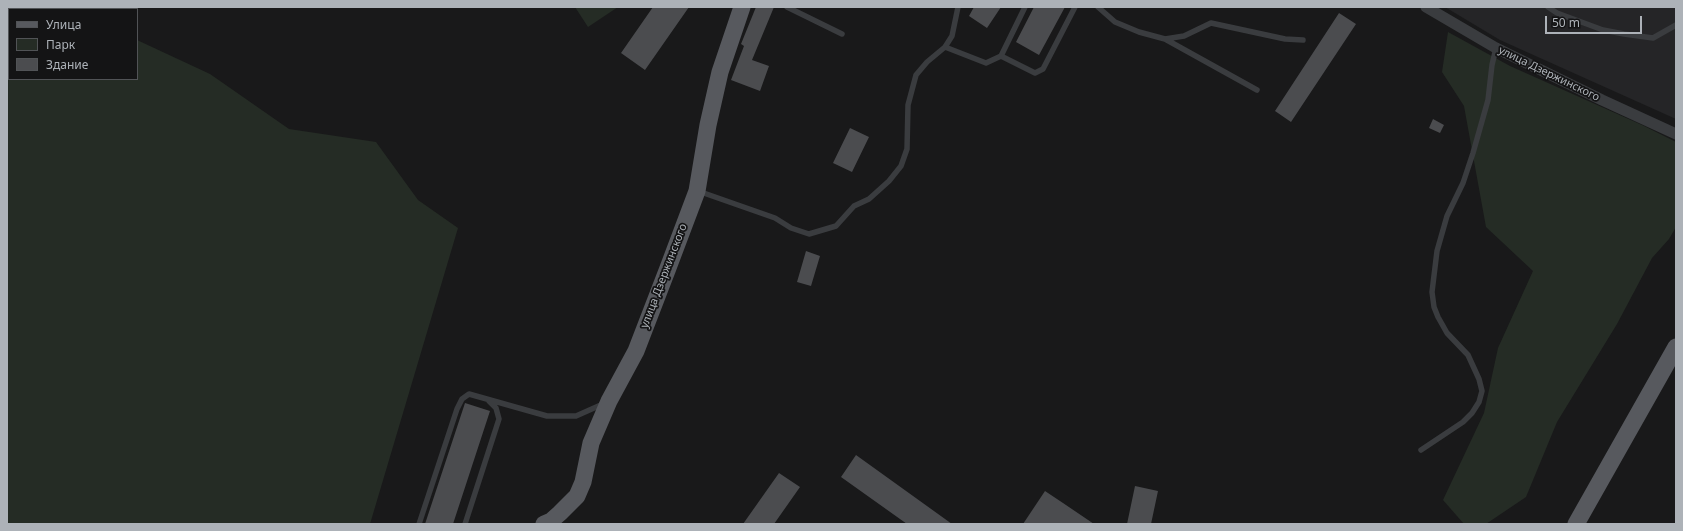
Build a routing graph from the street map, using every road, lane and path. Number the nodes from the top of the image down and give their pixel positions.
1 (742, 7) edge
2 (787, 7) edge
3 (958, 7) edge
4 (1025, 7) edge
5 (1075, 7) edge
6 (1098, 7) edge
7 (1426, 7) edge
8 (1548, 7) edge
9 (1676, 25) edge
10 (842, 34) dead end
11 (1165, 39) junction
12 (1303, 40) dead end
13 (945, 47) junction
14 (1496, 48) junction
15 (1001, 56) junction
16 (1257, 90) dead end
17 (1676, 134) edge
18 (698, 191) junction
19 (1676, 347) edge
20 (487, 399) junction
21 (609, 401) junction
22 (1421, 450) dead end
23 (549, 523) edge
24 (420, 524) edge
25 (465, 524) edge
26 (1576, 524) edge

1 - 18 main road, улица Дзержинского
2 - 10 lane
3 - 13 lane
4 - 15 lane
5 - 15 lane
6 - 11 lane
7 - 14 street, улица Дзержинского
8 - 9 lane
11 - 12 lane
11 - 16 lane
13 - 15 lane
13 - 18 lane
14 - 17 street, улица Дзержинского
14 - 22 lane
18 - 21 main road, улица Дзержинского
19 - 26 main road
20 - 21 lane
20 - 24 lane
20 - 25 lane
21 - 23 main road, улица Дзержинского

